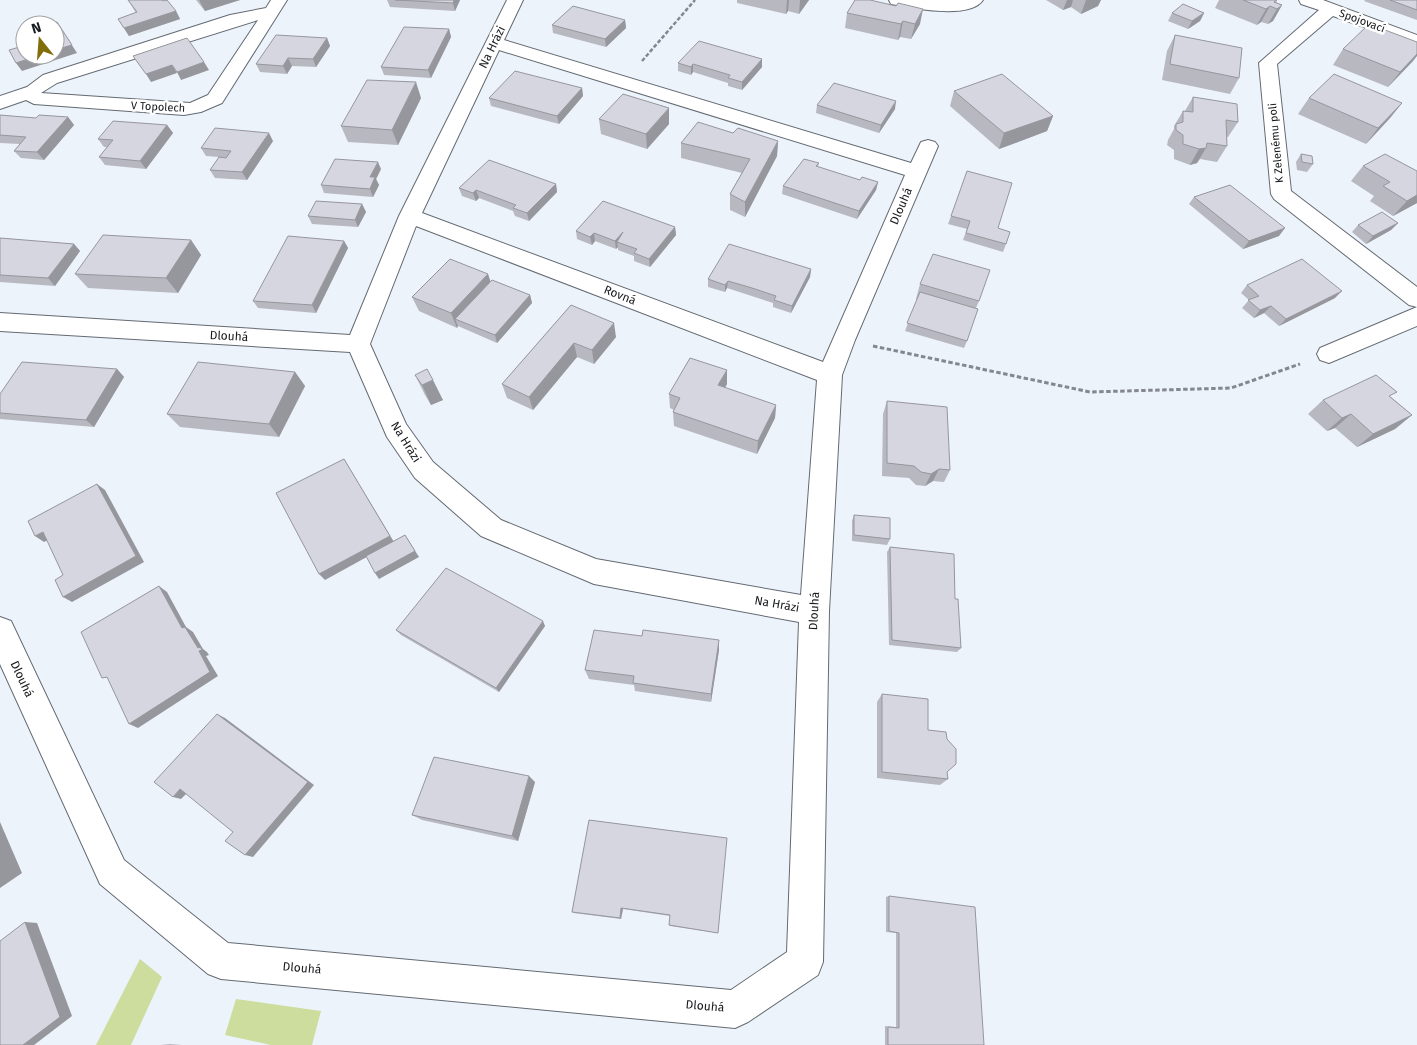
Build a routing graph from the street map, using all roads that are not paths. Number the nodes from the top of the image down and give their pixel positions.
1 (514, 0) edge
2 (897, 0) edge
3 (975, 0) edge
4 (1308, 0) edge
5 (274, 6) edge
6 (1331, 9) junction
7 (1417, 41) edge
8 (494, 43) junction
9 (32, 91) junction
10 (0, 103) edge
11 (410, 216) junction
12 (1417, 299) edge
13 (1417, 316) edge
14 (3, 326) edge
15 (358, 344) junction
16 (1330, 354) road end
17 (830, 375) junction
18 (814, 611) junction
19 (0, 631) edge

1 - 8 street, Na Hrázi
2 - 3 street
4 - 6 street, Spojovací
5 - 9 street, V Topolech
5 - 9 street, V Topolech
6 - 7 street, Spojovací
6 - 12 street, K Zelenému poli
8 - 11 street, Na Hrázi
8 - 17 street, Dlouhá
9 - 10 street, V Topolech
11 - 15 street, Na Hrázi
11 - 17 street, Rovná
13 - 16 street
14 - 15 street, Dlouhá
15 - 18 street, Na Hrázi
17 - 18 street, Dlouhá
18 - 19 street, Dlouhá

